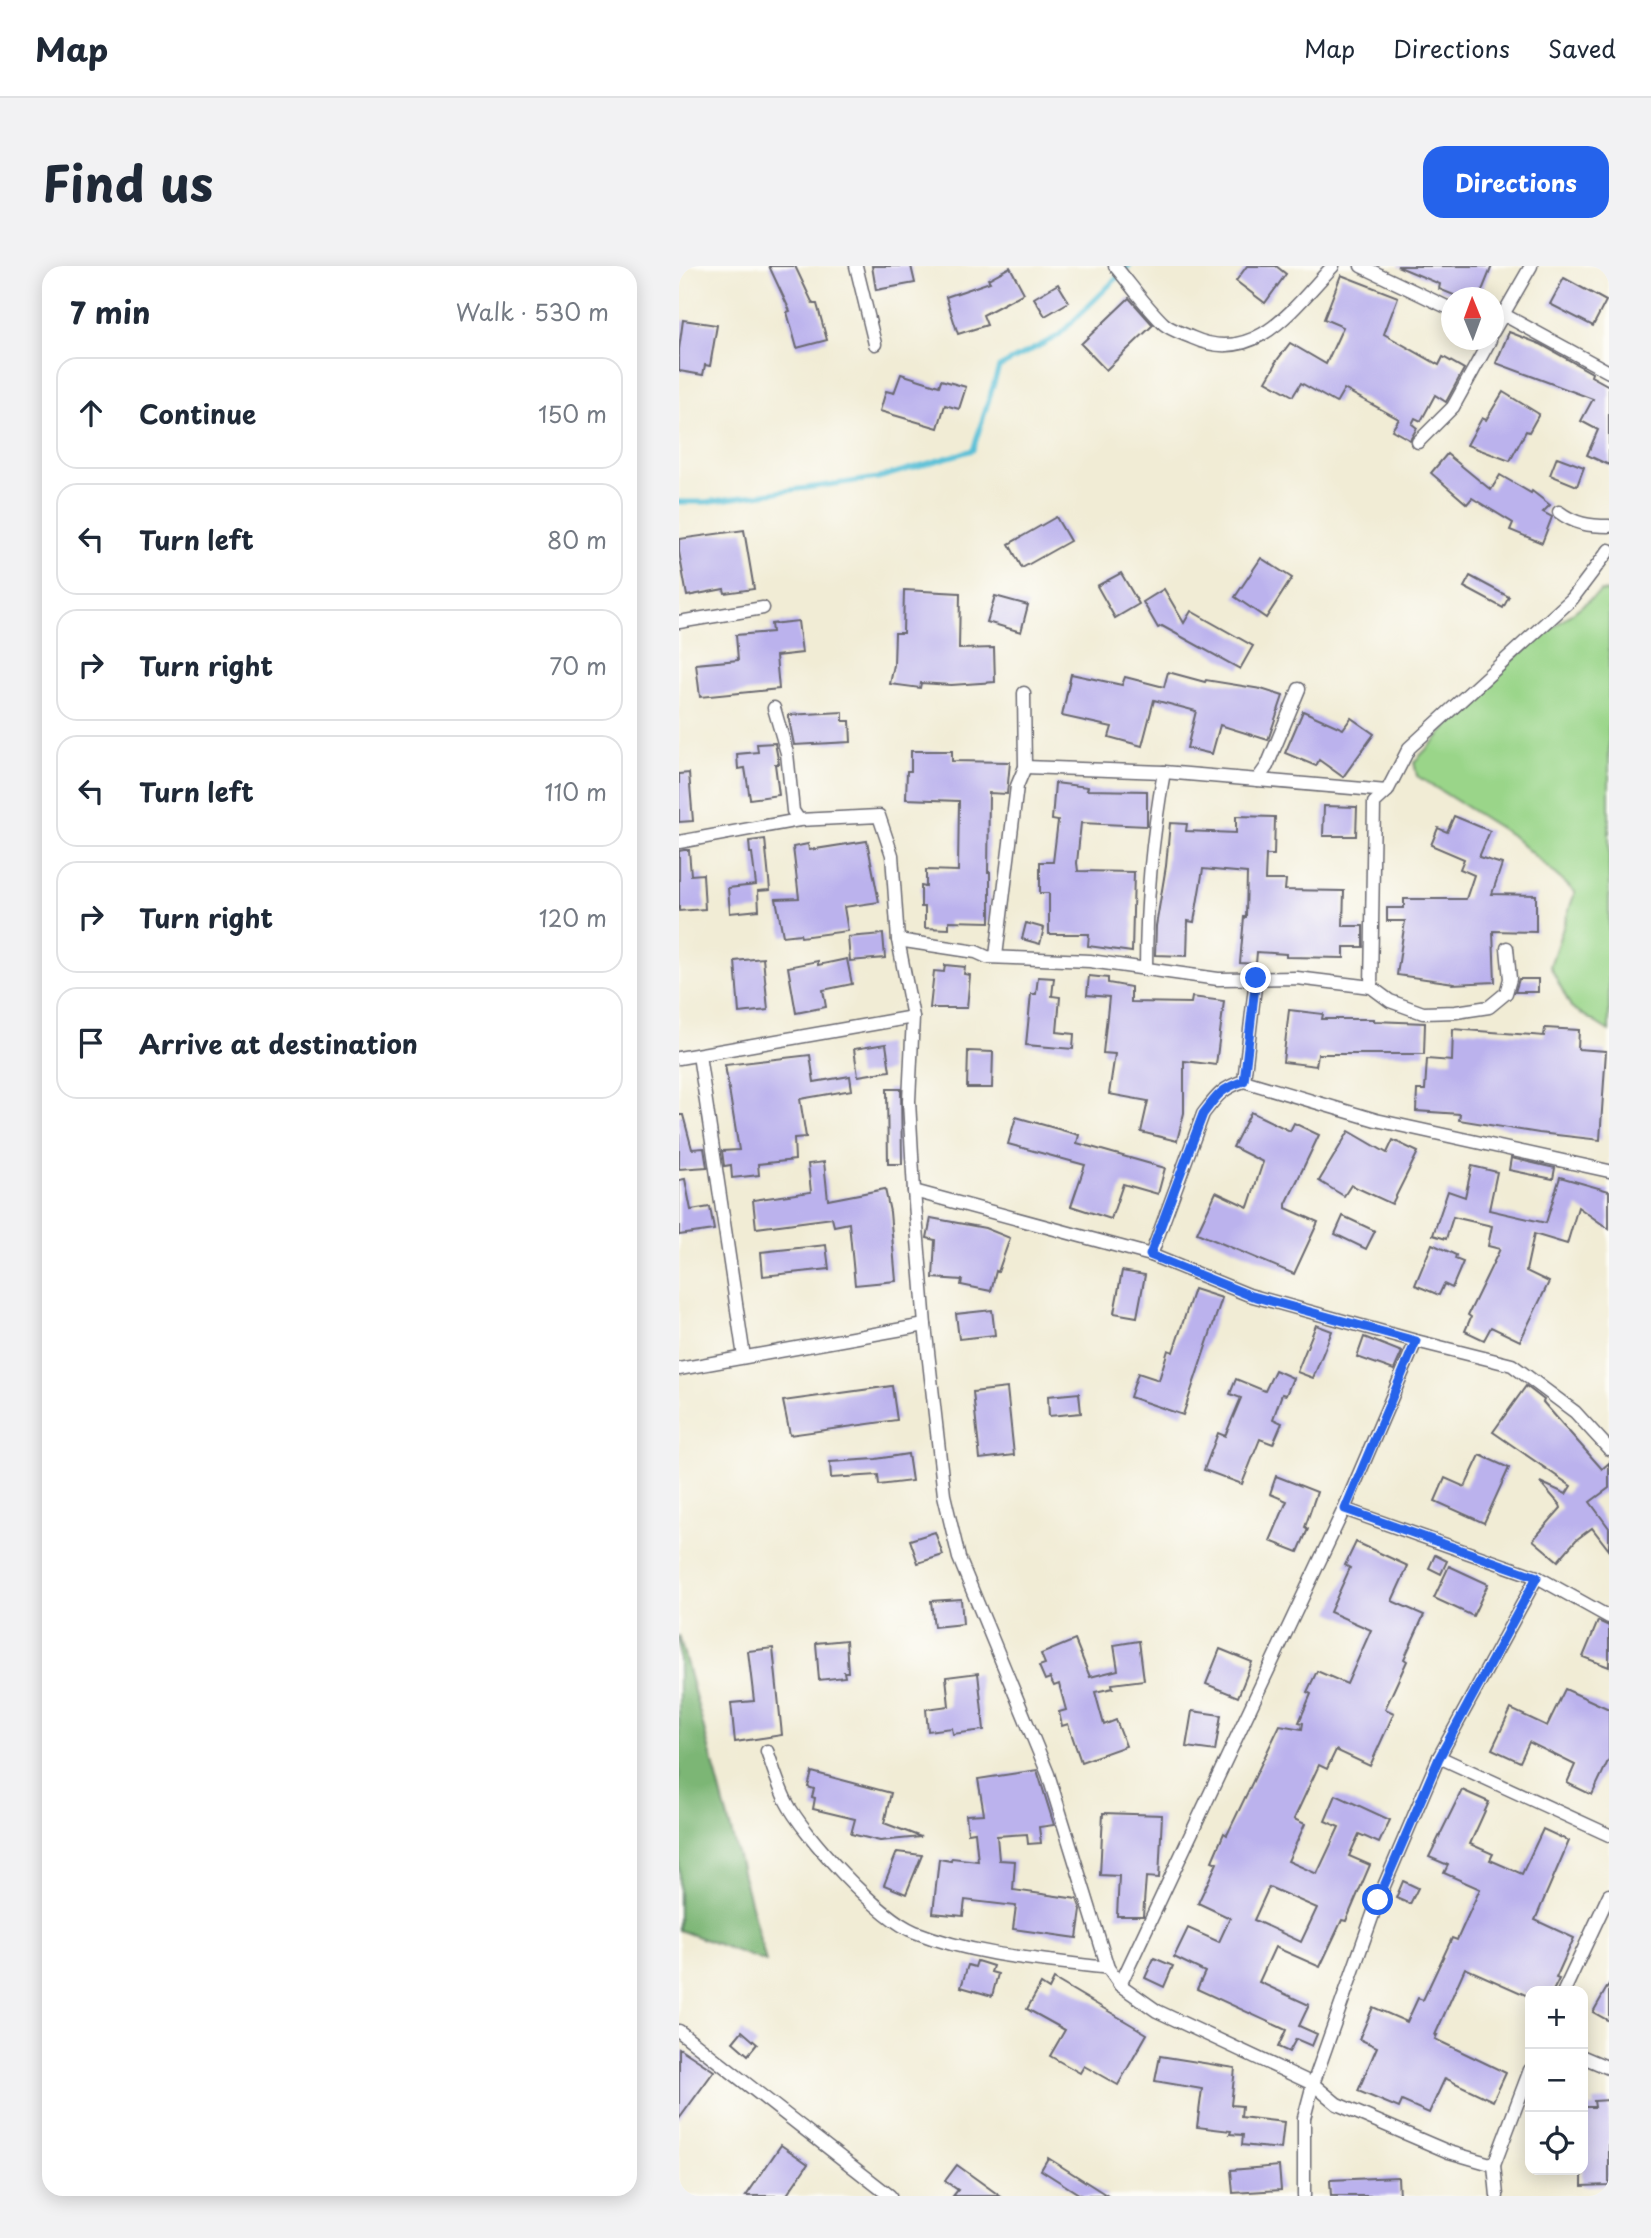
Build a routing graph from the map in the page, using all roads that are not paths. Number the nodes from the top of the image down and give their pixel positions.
1 (856, 266) edge
2 (1115, 266) edge
3 (1333, 266) edge
4 (1361, 266) edge
5 (1531, 266) edge
6 (1441, 304) edge
7 (1504, 307) edge
8 (1504, 317) edge
9 (875, 344) dead end
10 (1484, 350) edge
11 (1609, 372) edge
12 (1418, 442) dead end
13 (1559, 512) dead end
14 (1609, 526) edge
15 (1609, 550) edge
16 (764, 608) dead end
17 (679, 622) edge
18 (1299, 689) dead end
19 (1024, 693) dead end
20 (774, 708) dead end
21 (1025, 767) junction
22 (1164, 772) junction
23 (1257, 780) junction
24 (1387, 791) junction
25 (799, 820) junction
26 (679, 842) edge
27 (898, 940) junction
28 (1507, 947) dead end
29 (996, 956) junction
30 (1146, 970) junction
31 (1256, 978) junction
32 (1371, 987) junction
33 (913, 1017) junction
34 (699, 1055) junction
35 (679, 1058) edge
36 (1244, 1081) junction
37 (1609, 1171) edge
38 (914, 1191) junction
39 (1150, 1255) junction
40 (925, 1325) junction
41 (1416, 1341) junction
42 (744, 1357) junction
43 (679, 1369) edge
44 (1609, 1450) edge
45 (1345, 1509) junction
46 (1537, 1577) junction
47 (1609, 1617) edge
48 (767, 1751) dead end
49 (1439, 1758) junction
50 (1609, 1835) edge
51 (1609, 1895) edge
52 (1108, 1968) junction
53 (1120, 1985) junction
54 (1566, 1986) edge
55 (679, 2031) edge
56 (1588, 2059) edge
57 (1609, 2068) edge
58 (1525, 2083) edge
59 (1313, 2084) junction
60 (1494, 2165) junction
61 (890, 2196) edge
62 (1304, 2196) edge
63 (1497, 2196) edge

1 - 9 street
2 - 3 street
4 - 6 street
5 - 7 street
8 - 11 street
10 - 12 street
13 - 14 street
15 - 24 street
16 - 17 street
18 - 23 street
19 - 21 street
20 - 25 street
21 - 22 street
21 - 29 street
22 - 23 street
22 - 30 street
23 - 24 street
24 - 32 street
25 - 26 street
25 - 27 street
27 - 29 street
27 - 33 street
28 - 32 street
29 - 30 street
30 - 31 street
31 - 32 street
31 - 36 street
33 - 34 street
33 - 38 street
34 - 35 street
34 - 42 street
36 - 37 street
36 - 39 street
38 - 39 street
38 - 40 street
39 - 41 street
40 - 42 street
40 - 52 street
41 - 44 street
41 - 45 street
42 - 43 street
45 - 46 street
45 - 53 street
46 - 47 street
46 - 49 street
48 - 52 street
49 - 50 street
49 - 59 street
51 - 54 street
52 - 53 street
53 - 59 street
55 - 61 street
56 - 57 street
58 - 60 street
59 - 60 street
59 - 62 street
60 - 63 street

